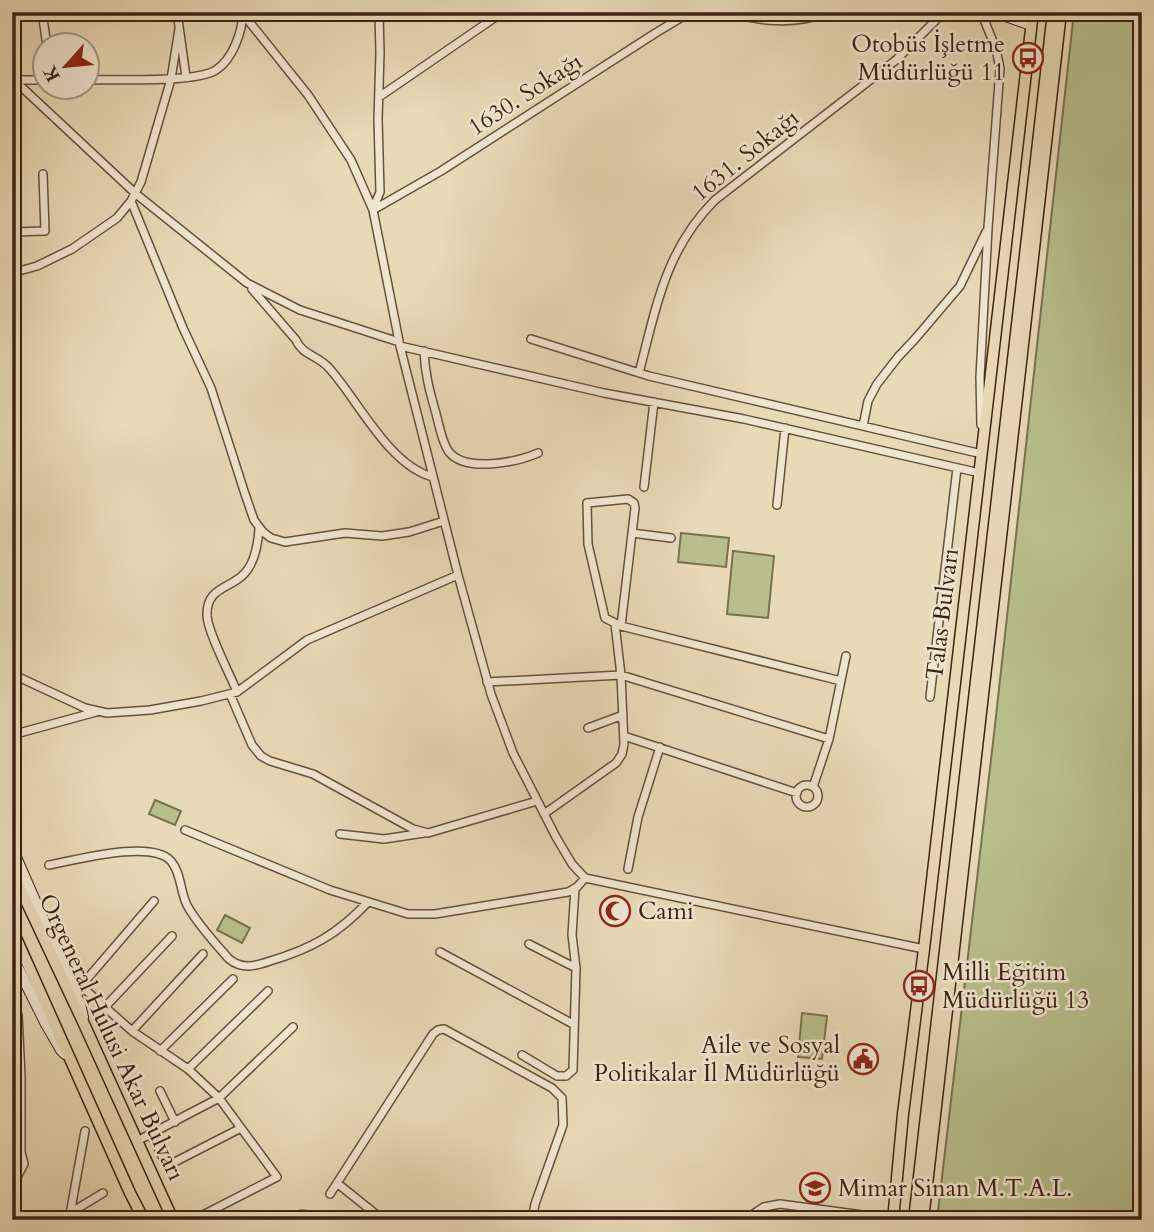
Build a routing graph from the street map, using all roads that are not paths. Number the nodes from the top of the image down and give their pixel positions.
1 (42, 12) edge
2 (177, 12) edge
3 (379, 12) edge
4 (503, 12) edge
5 (698, 12) edge
6 (830, 12) edge
7 (942, 12) edge
8 (981, 12) edge
9 (1033, 12) edge
10 (1053, 12) edge
11 (1061, 12) edge
12 (243, 13) edge
13 (728, 13) edge
14 (996, 13) edge
15 (1031, 25) junction
16 (179, 29) junction
17 (989, 30) junction
18 (45, 32) edge
19 (186, 77) junction
20 (172, 79) junction
21 (13, 80) edge
22 (32, 80) edge
23 (102, 80) edge
24 (379, 97) junction
25 (43, 174) dead end
26 (134, 197) junction
27 (373, 210) junction
28 (988, 228) junction
29 (12, 232) edge
30 (12, 273) edge
31 (247, 283) junction
32 (531, 339) dead end
33 (400, 344) junction
34 (424, 351) junction
35 (639, 373) junction
36 (654, 402) junction
37 (863, 426) junction
38 (785, 428) junction
39 (538, 453) dead end
40 (982, 454) junction
41 (957, 468) junction
42 (980, 473) junction
43 (433, 478) junction
44 (644, 487) dead end
45 (777, 505) dead end
46 (444, 521) junction
47 (259, 528) junction
48 (632, 533) junction
49 (671, 538) dead end
50 (458, 575) junction
51 (618, 625) junction
52 (846, 656) dead end
53 (12, 674) edge
54 (621, 675) junction
55 (841, 681) junction
56 (488, 682) junction
57 (234, 693) junction
58 (930, 697) dead end
59 (98, 712) junction
60 (623, 715) junction
61 (587, 728) dead end
62 (12, 736) edge
63 (624, 736) junction
64 (829, 739) junction
65 (660, 747) junction
66 (813, 787) junction
67 (797, 793) junction
68 (537, 801) junction
69 (544, 814) junction
70 (186, 830) dead end
71 (428, 833) junction
72 (340, 834) dead end
73 (12, 848) edge
74 (49, 865) dead end
75 (628, 869) dead end
76 (12, 871) edge
77 (585, 878) junction
78 (575, 888) junction
79 (154, 901) dead end
80 (368, 902) junction
81 (12, 929) edge
82 (172, 936) dead end
83 (529, 944) dead end
84 (924, 949) junction
85 (440, 952) dead end
86 (203, 954) dead end
87 (12, 956) edge
88 (576, 968) junction
89 (233, 979) dead end
90 (268, 991) dead end
91 (105, 1007) junction
92 (19, 1015) dead end
93 (84, 1024) junction
94 (573, 1024) junction
95 (293, 1027) dead end
96 (132, 1031) junction
97 (160, 1051) junction
98 (522, 1055) dead end
99 (71, 1059) junction
100 (188, 1069) junction
101 (160, 1091) dead end
102 (219, 1098) junction
103 (175, 1122) junction
104 (241, 1128) junction
105 (85, 1131) dead end
106 (151, 1134) junction
107 (137, 1141) junction
108 (12, 1143) edge
109 (22, 1152) junction
110 (337, 1183) junction
111 (12, 1187) edge
112 (103, 1193) dead end
113 (330, 1194) dead end
114 (70, 1216) edge
115 (201, 1216) dead end
116 (893, 1219) edge
117 (144, 1220) edge
118 (173, 1220) edge
119 (285, 1220) edge
120 (317, 1220) edge
121 (383, 1220) edge
122 (533, 1220) edge
123 (744, 1220) edge
124 (914, 1220) edge
125 (923, 1220) edge

1 - 18 street
2 - 16 street
3 - 24 street
4 - 24 street
5 - 27 street, 1630. Sokağı
6 - 13 street
7 - 35 street, 1631. Sokağı
8 - 17 street
9 - 15 main road, Talas Bulvarı
10 - 124 main road, Talas Bulvarı
11 - 125 main road
12 - 19 street
12 - 27 street
14 - 15 street
14 - 17 street
15 - 40 main road, Talas Bulvarı
16 - 19 street
16 - 20 street
17 - 28 street
19 - 20 street
20 - 23 street
20 - 26 street
21 - 22 street
21 - 26 street
24 - 27 street
25 - 29 street
26 - 30 street
26 - 31 street
26 - 47 street
27 - 33 street
28 - 37 street
28 - 40 street
31 - 33 street
31 - 43 street
32 - 35 street
33 - 34 street
33 - 43 street
34 - 36 street
34 - 39 street
35 - 37 street
36 - 38 street
36 - 44 street
37 - 40 street
38 - 41 street
38 - 45 street
40 - 42 main road, Talas Bulvarı
41 - 42 street
41 - 58 street
42 - 84 main road, Talas Bulvarı
43 - 46 street
46 - 47 street
46 - 50 street
47 - 57 street
48 - 49 street
48 - 51 street
48 - 51 street
50 - 56 street
50 - 57 street
51 - 54 street
51 - 55 street
52 - 55 street
53 - 59 street
54 - 56 street
54 - 60 street
54 - 64 street
55 - 64 street
56 - 68 street
57 - 59 street
57 - 71 street
59 - 62 street
60 - 61 street
60 - 63 street
63 - 65 street
63 - 69 street
64 - 66 street
65 - 67 street
65 - 75 street
66 - 67 street
66 - 67 street
68 - 69 street
68 - 71 street
69 - 77 street
70 - 80 street
71 - 72 street
73 - 93 street
74 - 80 street
76 - 93 main road, Orgeneral Hulusi Akar Bulvarı
77 - 78 street
77 - 84 street
78 - 80 street
78 - 88 street
79 - 91 street
81 - 99 main road, Orgeneral Hulusi Akar Bulvarı
82 - 91 street
83 - 88 street
84 - 116 main road, Talas Bulvarı
85 - 94 street
86 - 96 street
87 - 99 street
88 - 94 street
89 - 97 street
90 - 100 street
91 - 96 street
92 - 109 street
93 - 107 main road, Orgeneral Hulusi Akar Bulvarı
94 - 98 street
95 - 102 street
96 - 97 street
97 - 100 street
99 - 117 main road, Orgeneral Hulusi Akar Bulvarı
100 - 102 street
101 - 103 street
102 - 103 street
102 - 104 street
103 - 106 street
104 - 106 street
104 - 115 street
105 - 114 street
106 - 107 street
107 - 118 main road, Orgeneral Hulusi Akar Bulvarı
108 - 109 street
109 - 111 street
110 - 113 street
110 - 121 street
110 - 122 street
112 - 114 street
116 - 123 street
119 - 120 street

